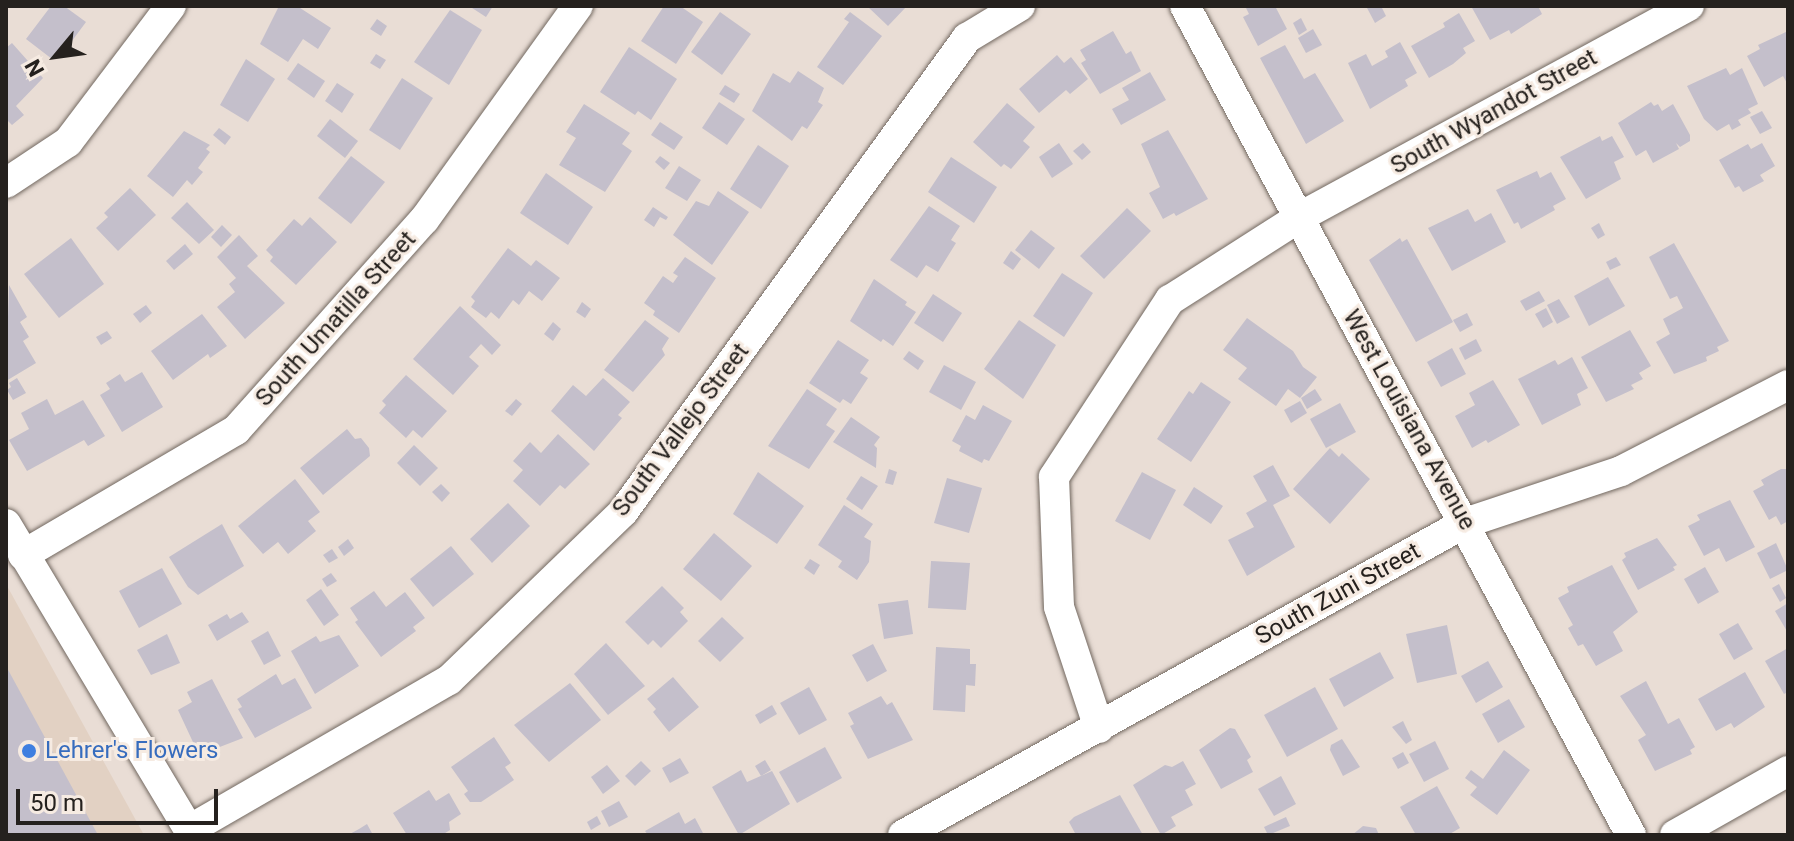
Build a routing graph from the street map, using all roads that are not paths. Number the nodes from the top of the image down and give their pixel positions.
1 (171, 6) edge
2 (578, 6) edge
3 (1020, 6) edge
4 (1185, 6) edge
5 (1689, 6) edge
6 (6, 183) edge
7 (1298, 218) junction
8 (1788, 385) edge
9 (1465, 523) junction
10 (6, 524) edge
11 (23, 555) junction
12 (1099, 728) junction
13 (1788, 771) edge
14 (191, 833) edge
15 (903, 835) edge
16 (1631, 835) edge
17 (1675, 835) edge

1 - 6 street
2 - 11 street, South Umatilla Street
3 - 14 street, South Vallejo Street
4 - 7 street, West Louisiana Avenue
5 - 7 street, South Wyandot Street
7 - 9 street, West Louisiana Avenue
7 - 12 street, South Wyandot Street
8 - 9 street, South Zuni Street
9 - 12 street, South Zuni Street
9 - 16 street, West Louisiana Avenue
10 - 11 street
11 - 14 street
12 - 15 street, South Zuni Street
13 - 17 street

